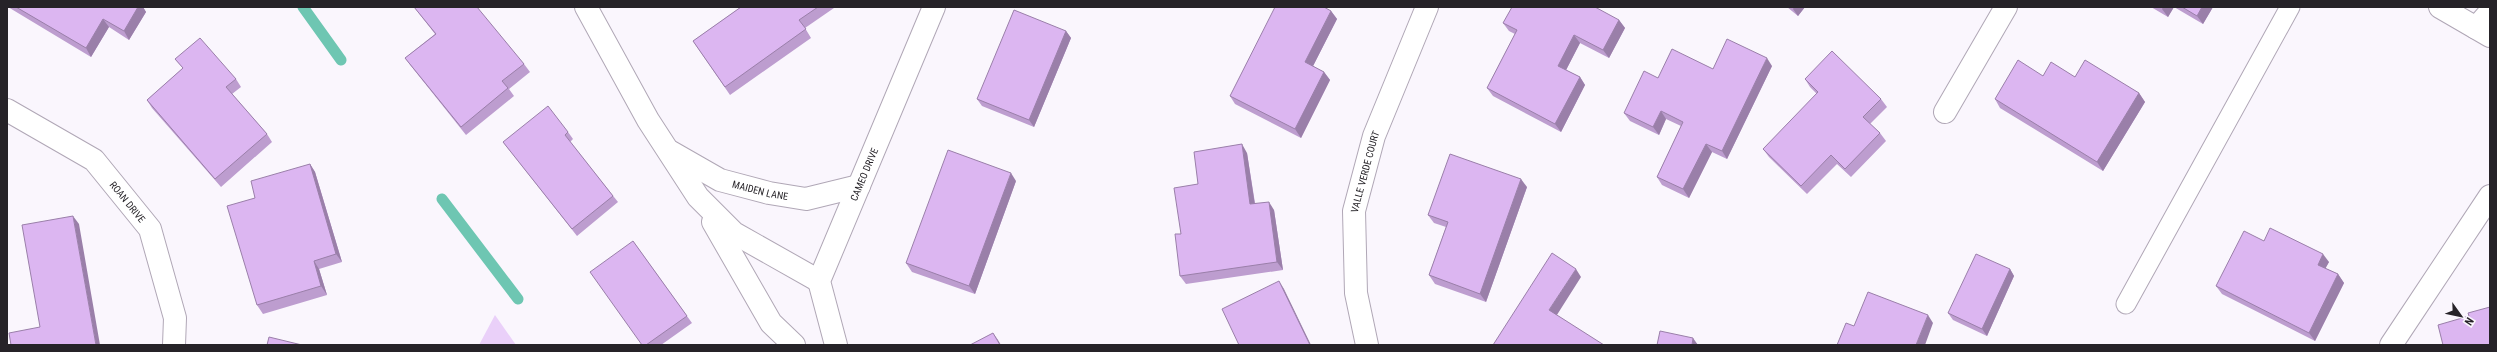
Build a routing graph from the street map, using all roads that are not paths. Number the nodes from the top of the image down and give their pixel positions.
1 (586, 7) edge
2 (934, 7) edge
3 (1427, 7) edge
4 (2006, 7) edge
5 (2290, 7) edge
6 (2440, 7) edge
7 (2485, 25) edge
8 (7, 110) edge
9 (1945, 112) dead end
10 (668, 151) junction
11 (859, 186) junction
12 (2490, 196) edge
13 (698, 197) junction
14 (819, 281) junction
15 (2126, 304) dead end
16 (174, 345) edge
17 (794, 345) edge
18 (836, 345) edge
19 (1367, 345) edge
20 (2391, 345) edge

1 - 10 street, MAIDEN LANE
2 - 11 street, CAMEO DRIVE
3 - 19 street, VALLE VERDE COURT
4 - 9 street
5 - 15 lane
6 - 7 street
8 - 16 street, ROAN DRIVE
10 - 11 street, MAIDEN LANE
10 - 13 street, MAIDEN LANE
11 - 14 street, CAMEO DRIVE
12 - 20 street
13 - 14 street, MAIDEN LANE
13 - 17 street, MAIDEN LANE
14 - 18 street

